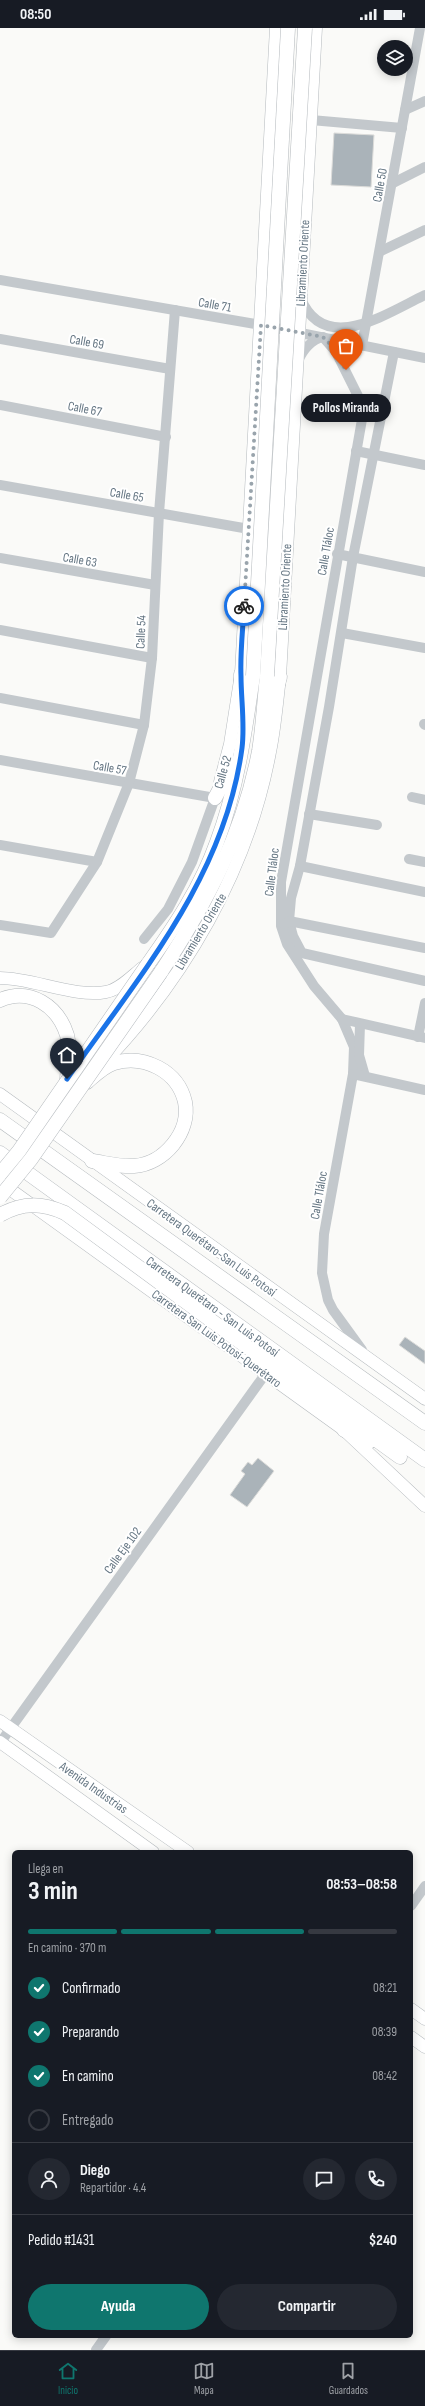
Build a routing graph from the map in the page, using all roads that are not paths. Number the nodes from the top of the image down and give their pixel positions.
1 (276, 28) edge
2 (288, 28) edge
3 (305, 28) edge
4 (316, 28) edge
5 (420, 28) edge
6 (425, 101) edge
7 (405, 110) junction
8 (311, 120) junction
9 (402, 128) junction
10 (425, 167) edge
11 (393, 182) junction
12 (425, 230) edge
13 (380, 251) junction
14 (0, 280) edge
15 (425, 295) edge
16 (262, 298) junction
17 (300, 298) junction
18 (175, 310) junction
19 (367, 322) junction
20 (261, 325) junction
21 (298, 332) junction
22 (323, 337) junction
23 (0, 339) edge
24 (362, 345) junction
25 (394, 352) junction
26 (425, 358) edge
27 (340, 359) junction
28 (258, 362) junction
29 (296, 365) junction
30 (170, 369) junction
31 (0, 405) edge
32 (166, 437) junction
33 (356, 451) junction
34 (372, 455) junction
35 (425, 465) edge
36 (0, 485) edge
37 (159, 513) junction
38 (249, 529) junction
39 (337, 554) junction
40 (353, 557) junction
41 (0, 558) edge
42 (425, 572) edge
43 (155, 585) junction
44 (0, 630) edge
45 (342, 633) junction
46 (425, 648) edge
47 (152, 658) junction
48 (247, 674) junction
49 (274, 676) junction
50 (0, 698) edge
51 (312, 704) junction
52 (329, 707) junction
53 (144, 725) junction
54 (242, 747) junction
55 (0, 760) edge
56 (301, 768) junction
57 (317, 771) junction
58 (129, 783) junction
59 (412, 797) dead end
60 (215, 798) junction
61 (425, 800) edge
62 (309, 814) junction
63 (377, 825) dead end
64 (0, 845) edge
65 (409, 859) dead end
66 (97, 862) junction
67 (425, 862) edge
68 (300, 866) junction
69 (425, 892) edge
70 (285, 924) junction
71 (0, 925) edge
72 (144, 938) dead end
73 (425, 948) edge
74 (148, 964) junction
75 (0, 978) edge
76 (425, 981) edge
77 (0, 1000) edge
78 (425, 1003) edge
79 (342, 1019) junction
80 (360, 1024) junction
81 (422, 1037) edge
82 (353, 1074) junction
83 (365, 1076) junction
84 (67, 1079) junction
85 (79, 1089) junction
86 (425, 1090) edge
87 (0, 1094) edge
88 (0, 1120) edge
89 (0, 1154) edge
90 (92, 1161) junction
91 (0, 1174) edge
92 (0, 1182) edge
93 (0, 1198) edge
94 (0, 1216) edge
95 (371, 1361) junction
96 (266, 1373) junction
97 (425, 1400) edge
98 (425, 1423) edge
99 (344, 1430) junction
100 (400, 1457) junction
101 (425, 1460) edge
102 (425, 1469) edge
103 (425, 1506) edge
104 (0, 1721) edge
105 (10, 1729) junction
106 (0, 1743) edge
107 (151, 1850) edge
108 (185, 1850) edge
109 (425, 1886) edge
110 (413, 1903) edge
111 (413, 2010) edge
112 (425, 2019) edge
113 (413, 2038) edge
114 (425, 2047) edge
115 (105, 2338) edge
116 (96, 2350) edge

1 - 16 main road
2 - 48 highway, Libramiento Oriente, bridge
3 - 49 highway, Libramiento Oriente, bridge
4 - 8 main road, Libramiento Oriente
5 - 7 street, Calle 50
6 - 7 street
7 - 9 street, Calle 50
8 - 9 street
8 - 17 main road, Libramiento Oriente
9 - 11 street, Calle 50
10 - 11 street
11 - 13 street, Calle 50
12 - 13 street
13 - 19 street, Calle 50
14 - 18 street, Calle 71
15 - 19 street
16 - 17 main road
16 - 20 main road
17 - 19 street
17 - 21 main road, Libramiento Oriente
18 - 20 street, Calle 71
18 - 30 street, Calle 54
19 - 24 street, Calle 50
20 - 21 street, Calle 71
20 - 28 main road, Calle 52
21 - 22 street, Calle 71
21 - 29 main road, Libramiento Oriente
22 - 24 street, Calle 71
22 - 27 street, Calle Tláloc
22 - 29 street
23 - 30 street, Calle 69
24 - 25 street, Calle 71
24 - 27 street
25 - 26 street, Calle 71
25 - 34 street, Calle Tláloc
27 - 33 street, Calle Tláloc
28 - 29 main road
28 - 38 main road, Calle 52
29 - 49 main road, Libramiento Oriente
30 - 32 street, Calle 54
31 - 32 street, Calle 67
32 - 37 street, Calle 54
33 - 34 street
33 - 39 street, Calle Tláloc
34 - 35 street
34 - 40 street, Calle Tláloc
36 - 37 street, Calle 65
37 - 38 street, Calle 65
37 - 43 street, Calle 54
38 - 48 main road, Calle 52
39 - 40 street
39 - 51 street, Calle Tláloc
40 - 42 street
40 - 45 street, Calle Tláloc
41 - 43 street, Calle 63
43 - 47 street, Calle 54
44 - 47 street
45 - 46 street
45 - 52 street, Calle Tláloc
47 - 53 street, Calle 54
48 - 54 highway, Libramiento Oriente
48 - 60 main road, Calle 52
49 - 85 highway, Libramiento Oriente, bridge
49 - 85 main road, Libramiento Oriente
50 - 53 street
51 - 52 street
51 - 56 street, Calle Tláloc
52 - 57 street, Calle Tláloc
53 - 58 street, Calle 54
54 - 60 highway
54 - 74 highway, Libramiento Oriente
55 - 58 street, Calle 57
56 - 57 street
56 - 70 street, Calle Tláloc
57 - 62 street, Calle Tláloc
58 - 60 street, Calle 57
58 - 66 street, Calle 54
59 - 61 street
60 - 72 street, Calle 52
62 - 63 street
62 - 68 street, Calle Tláloc
64 - 66 street
65 - 67 street
66 - 71 street, Calle 54
68 - 69 street
68 - 70 street, Calle Tláloc
70 - 73 street
70 - 76 street, Calle Tláloc
70 - 79 street, Calle Tláloc
74 - 75 main road
74 - 84 highway, Libramiento Oriente, bridge
77 - 84 highway
78 - 81 street
79 - 80 street
79 - 82 street, Calle Tláloc
80 - 81 street
80 - 83 street
82 - 83 street
82 - 95 street, Calle Tláloc
83 - 86 street
84 - 91 highway, Libramiento Oriente, bridge
85 - 90 highway, bridge
85 - 93 highway, bridge
87 - 90 main road, Carretera Querétaro-San Luis Potosí
88 - 98 highway, Carretera Querétaro - San Luis Potosí
89 - 101 highway, Carretera Querétaro - San Luis Potosí
90 - 95 main road, Carretera Querétaro-San Luis Potosí
92 - 96 main road, Carretera San Luis Potosí-Querétaro
94 - 100 highway, bridge
95 - 97 main road, Carretera Querétaro-San Luis Potosí
96 - 99 main road, Carretera San Luis Potosí-Querétaro
96 - 105 street, Calle Eje 102
99 - 100 highway
99 - 103 main road, Carretera San Luis Potosí-Querétaro
100 - 102 highway
104 - 105 main road, Avenida Industrias
105 - 106 street, Calle Eje 102
105 - 108 main road, Avenida Industrias
106 - 107 main road, Avenida Industrias
109 - 110 street
111 - 112 main road
113 - 114 main road
115 - 116 street

